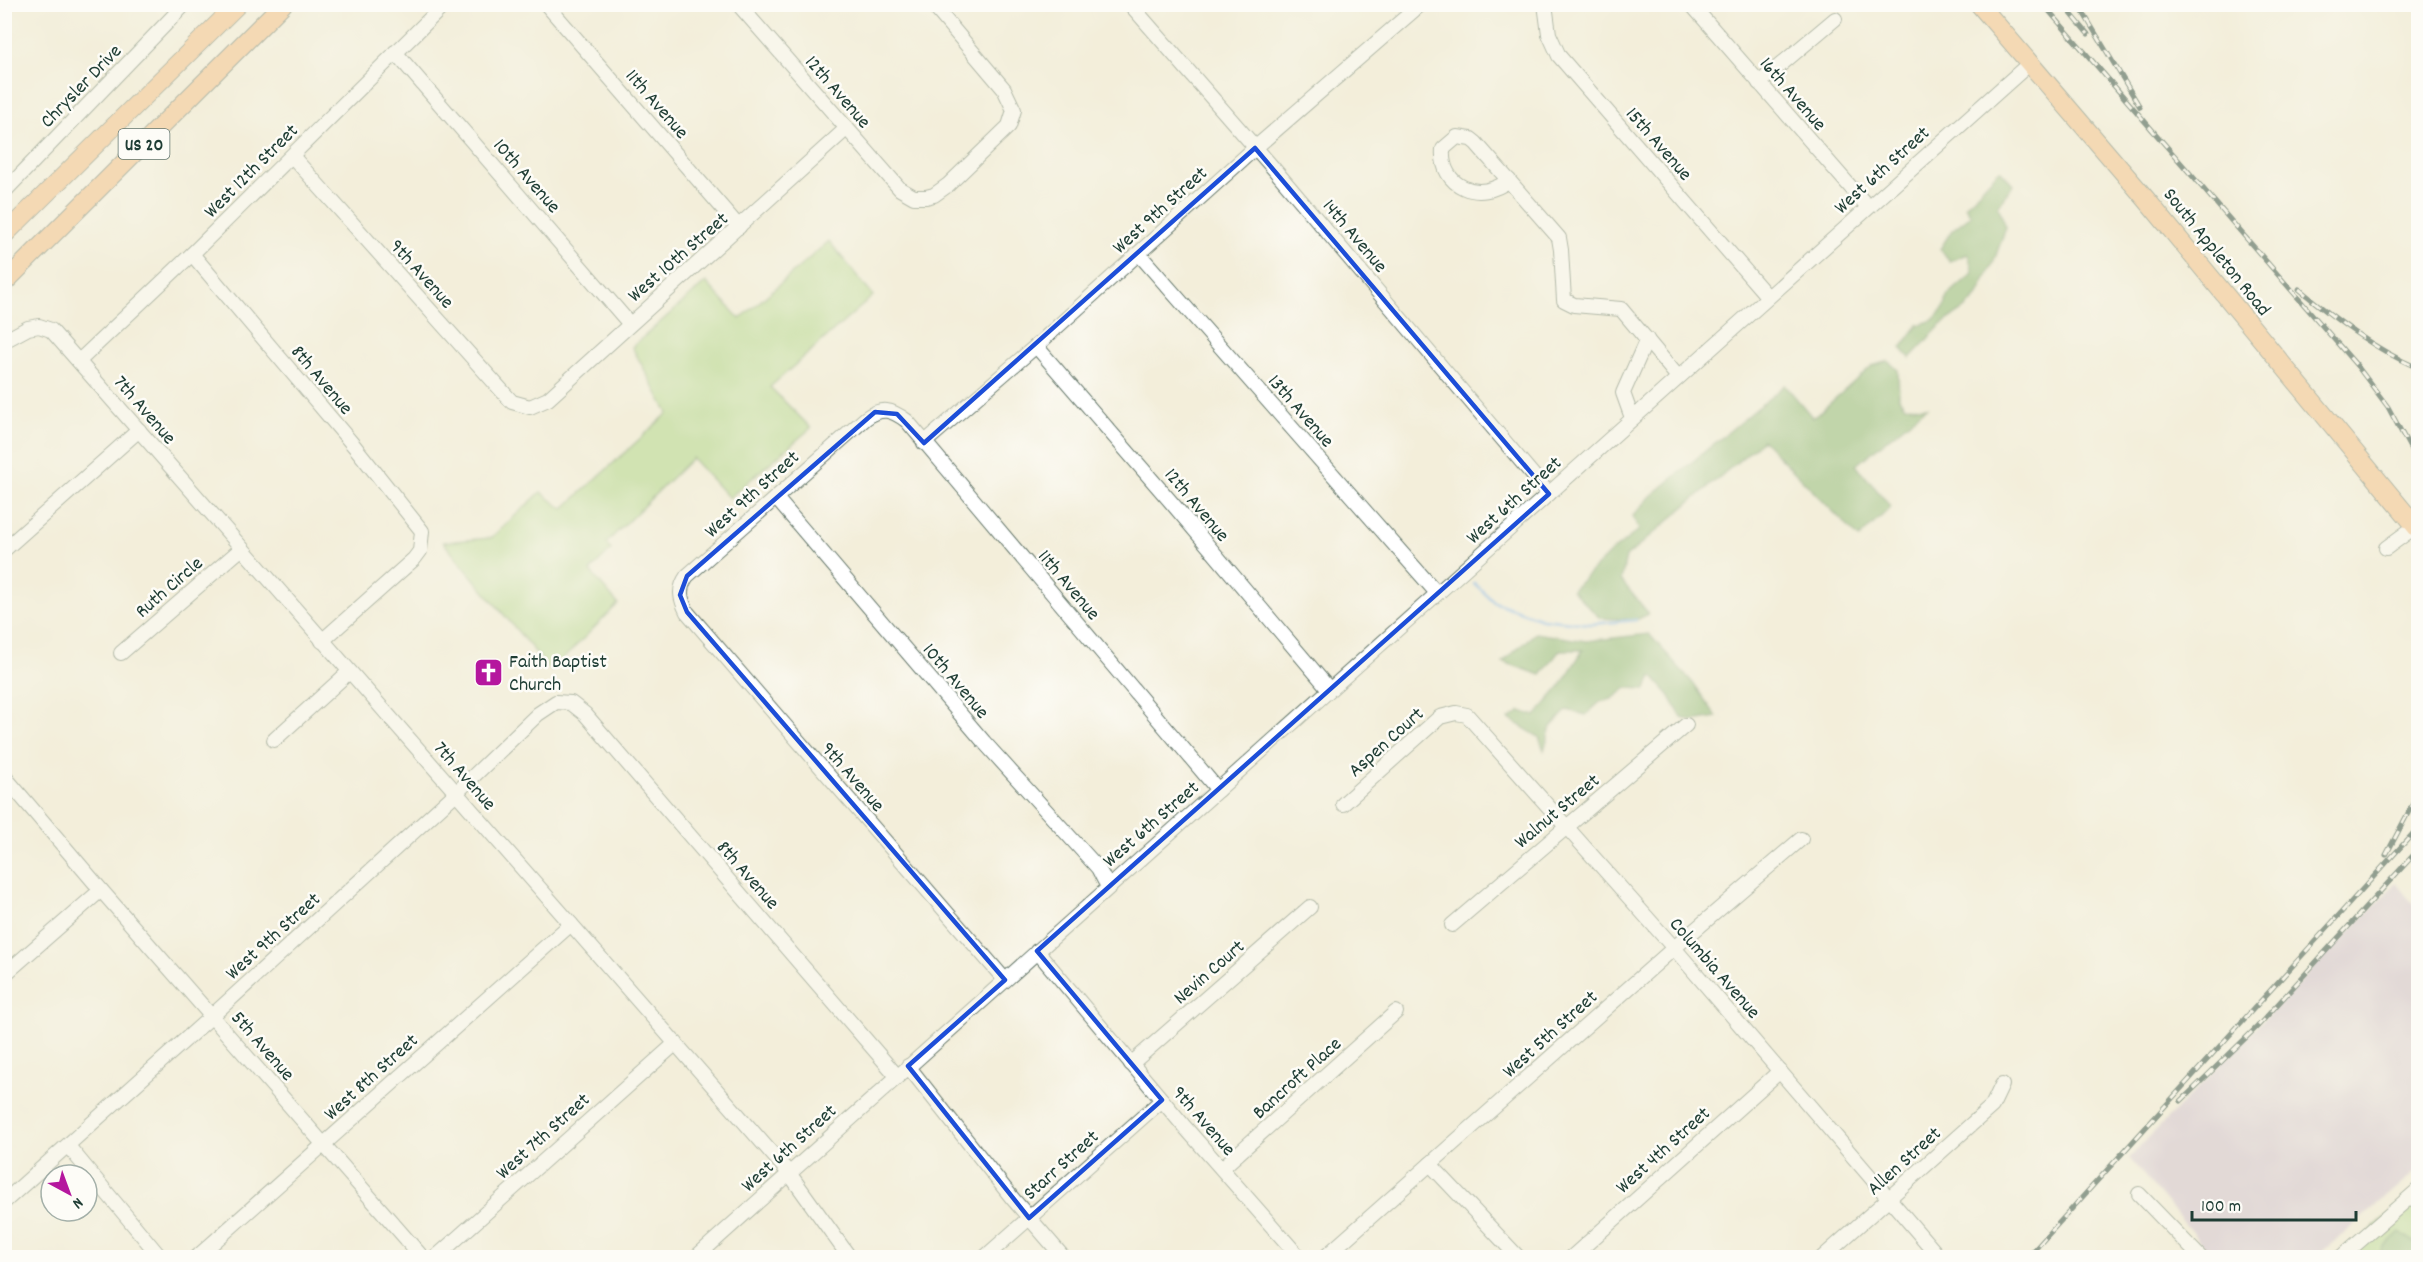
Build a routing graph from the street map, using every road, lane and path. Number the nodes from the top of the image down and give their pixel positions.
1 (185, 4) edge
2 (238, 4) edge
3 (283, 4) edge
4 (445, 4) edge
5 (546, 4) edge
6 (738, 4) edge
7 (932, 4) edge
8 (1130, 4) edge
9 (1421, 4) edge
10 (1545, 4) edge
11 (1691, 4) edge
12 (1979, 4) edge
13 (1835, 19) dead end
14 (395, 52) junction
15 (2030, 63) junction
16 (1759, 83) junction
17 (846, 129) junction
18 (1255, 148) junction
19 (292, 156) junction
20 (1509, 180) junction
21 (4, 192) edge
22 (1868, 207) junction
23 (739, 227) junction
24 (4, 235) edge
25 (192, 254) junction
26 (1139, 254) junction
27 (4, 283) edge
28 (1767, 296) junction
29 (629, 323) junction
30 (1647, 339) junction
31 (4, 340) edge
32 (1036, 346) junction
33 (79, 361) junction
34 (1678, 377) junction
35 (531, 407) joint
36 (888, 410) joint
37 (1632, 418) junction
38 (139, 430) junction
39 (924, 443) junction
40 (1549, 494) junction
41 (776, 498) junction
42 (2417, 527) edge
43 (2386, 548) dead end
44 (241, 549) junction
45 (4, 550) edge
46 (1436, 592) junction
47 (680, 595) joint
48 (322, 641) junction
49 (121, 653) dead end
50 (349, 672) junction
51 (1329, 689) junction
52 (567, 702) joint
53 (1456, 713) joint
54 (1686, 725) dead end
55 (274, 740) dead end
56 (4, 776) edge
57 (1218, 789) junction
58 (456, 793) junction
59 (1343, 804) dead end
60 (1567, 826) junction
61 (1801, 839) dead end
62 (1108, 887) junction
63 (101, 890) junction
64 (1310, 907) dead end
65 (571, 924) junction
66 (1452, 925) dead end
67 (1674, 948) junction
68 (1037, 951) junction
69 (4, 975) edge
70 (1005, 980) junction
71 (1396, 1012) dead end
72 (213, 1016) junction
73 (676, 1043) junction
74 (1131, 1064) junction
75 (908, 1065) junction
76 (1780, 1071) junction
77 (897, 1076) junction
78 (2002, 1085) dead end
79 (1162, 1100) junction
80 (324, 1143) junction
81 (68, 1146) junction
82 (1430, 1164) junction
83 (1222, 1168) junction
84 (789, 1173) junction
85 (2418, 1191) edge
86 (2139, 1194) dead end
87 (1890, 1197) junction
88 (4, 1202) edge
89 (1029, 1218) junction
90 (161, 1257) edge
91 (196, 1257) edge
92 (423, 1257) edge
93 (435, 1257) edge
94 (695, 1257) edge
95 (850, 1257) edge
96 (984, 1257) edge
97 (1064, 1257) edge
98 (1300, 1257) edge
99 (1324, 1257) edge
100 (1519, 1257) edge
101 (1571, 1257) edge
102 (1822, 1257) edge
103 (1940, 1257) edge
104 (2201, 1257) edge
105 (2340, 1257) edge

1 - 21 street, Chrysler Drive
2 - 24 main road, US 20
3 - 27 main road, US 20
4 - 14 street, West 12th Street
5 - 23 street, 11th Avenue
6 - 17 street, 12th Avenue
7 - 17 street, 12th Avenue
8 - 18 street, 14th Avenue
9 - 18 street, West 9th Street
10 - 28 street, 15th Avenue
11 - 16 street, 16th Avenue
12 - 15 main road, South Appleton Road
13 - 16 street
14 - 19 street, West 12th Street
14 - 29 street, 10th Avenue
15 - 22 street, West 6th Street
15 - 42 main road, South Appleton Road
16 - 22 street, 16th Avenue
17 - 23 street, West 10th Street
18 - 26 street, West 9th Street
18 - 40 street, 14th Avenue
19 - 25 street, West 12th Street
19 - 35 street, 9th Avenue
20 - 20 street
20 - 30 street
22 - 28 street, West 6th Street
23 - 29 street, West 10th Street
25 - 33 street, West 12th Street
25 - 48 street, 8th Avenue
26 - 32 street, West 9th Street
26 - 46 street, 13th Avenue
28 - 34 street, West 6th Street
29 - 35 street, West 10th Street
30 - 34 street
30 - 37 street
31 - 33 street, 7th Avenue
32 - 39 street, West 9th Street
32 - 51 street, 12th Avenue
33 - 38 street, 7th Avenue
34 - 37 street, West 6th Street
36 - 39 street, 11th Avenue
36 - 41 street, West 9th Street
37 - 40 street, West 6th Street
38 - 44 street, 7th Avenue
38 - 45 street
39 - 57 street, 11th Avenue
40 - 46 street, West 6th Street
41 - 47 street, West 9th Street
41 - 62 street, 10th Avenue
42 - 43 street
44 - 48 street, 7th Avenue
44 - 49 street, Ruth Circle
46 - 51 street, West 6th Street
47 - 70 street, 9th Avenue
48 - 50 street, 7th Avenue
50 - 55 street
50 - 58 street, 7th Avenue
51 - 57 street, West 6th Street
52 - 58 street, West 9th Street
52 - 77 street, 8th Avenue
53 - 59 street, Aspen Court
53 - 60 street, Columbia Avenue
54 - 60 street, Walnut Street
56 - 63 street, 5th Avenue
57 - 62 street, West 6th Street
58 - 65 street, 7th Avenue
58 - 72 street, West 9th Street
60 - 66 street, Walnut Street
60 - 67 street, Columbia Avenue
61 - 67 street, West 5th Street
62 - 68 street, West 6th Street
63 - 69 street
63 - 72 street, 5th Avenue
64 - 74 street, Nevin Court
65 - 73 street, 7th Avenue
65 - 80 street, West 8th Street
67 - 76 street, Columbia Avenue
67 - 82 street, West 5th Street
68 - 70 street, West 6th Street
68 - 74 street, 9th Avenue
70 - 75 street, West 6th Street
71 - 83 street, Bancroft Place
72 - 80 street, 5th Avenue
72 - 81 street, West 9th Street
73 - 84 street, 7th Avenue
73 - 93 street, West 7th Street
74 - 79 street, 9th Avenue
75 - 77 street, West 6th Street
75 - 89 street
76 - 87 street, Columbia Avenue
76 - 101 street, West 4th Street
77 - 84 street, West 6th Street
78 - 87 street, Allen Street
79 - 83 street, 9th Avenue
79 - 89 street, Starr Street
80 - 91 street, West 8th Street
80 - 92 street, 5th Avenue
81 - 88 street, West 9th Street
81 - 90 street
82 - 99 street, West 5th Street
82 - 100 street
83 - 98 street, 9th Avenue
84 - 94 street, West 6th Street
84 - 95 street, 7th Avenue
85 - 105 street
86 - 104 street
87 - 102 street, Allen Street
87 - 103 street, Columbia Avenue
89 - 96 street, Starr Street
89 - 97 street

